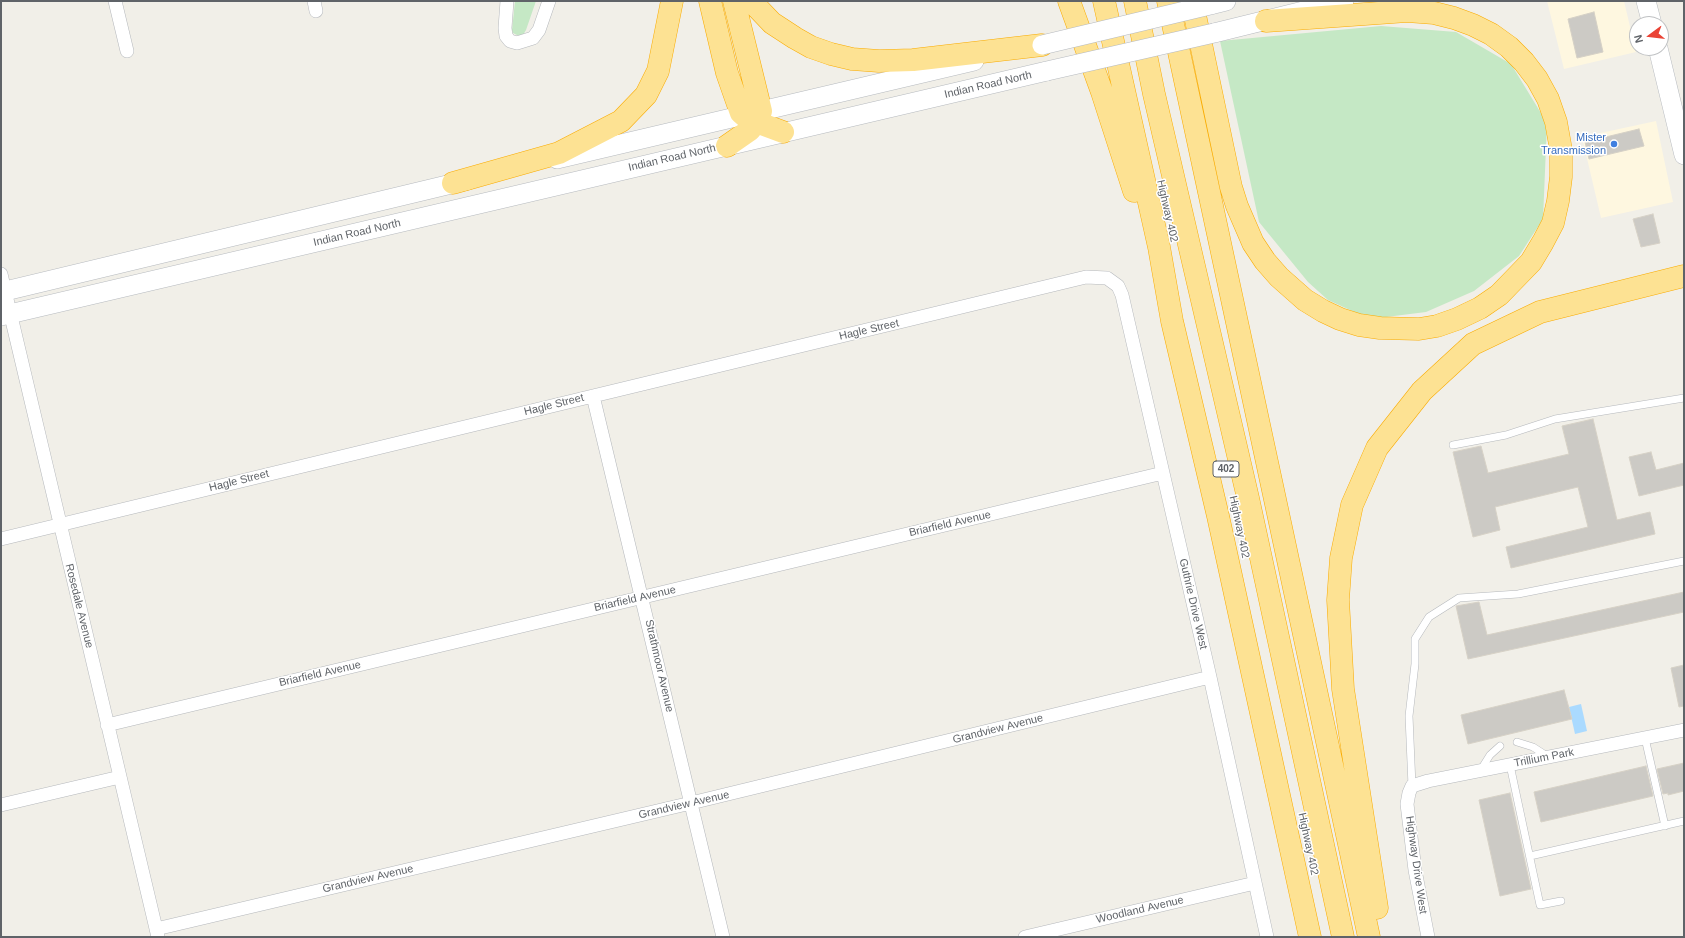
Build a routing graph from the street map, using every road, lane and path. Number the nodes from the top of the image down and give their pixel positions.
1 (115, 1) edge
2 (507, 1) edge
3 (549, 1) edge
4 (672, 1) edge
5 (710, 1) edge
6 (734, 1) edge
7 (751, 1) edge
8 (1069, 1) edge
9 (1104, 1) edge
10 (1120, 1) edge
11 (1135, 1) edge
12 (1168, 1) edge
13 (1344, 1) edge
14 (1646, 1) edge
15 (1209, 2) edge
16 (1650, 16) edge
17 (1266, 21) junction
18 (1042, 45) junction
19 (127, 51) dead end
20 (1660, 56) edge
21 (753, 116) junction
22 (783, 132) junction
23 (727, 146) junction
24 (1684, 155) edge
25 (453, 183) junction
26 (1684, 276) edge
27 (1107, 278) joint
28 (2, 286) edge
29 (5, 315) edge
30 (1172, 321) junction
31 (593, 396) junction
32 (1684, 398) edge
33 (1453, 445) dead end
34 (1163, 473) junction
35 (59, 525) junction
36 (1, 539) edge
37 (1684, 561) edge
38 (642, 597) junction
39 (1210, 677) junction
40 (107, 725) junction
41 (1684, 730) edge
42 (1645, 738) junction
43 (1517, 742) dead end
44 (1500, 746) dead end
45 (1549, 758) junction
46 (1510, 765) junction
47 (1480, 771) junction
48 (120, 777) junction
49 (1410, 789) junction
50 (691, 803) junction
51 (1, 805) edge
52 (1684, 821) edge
53 (1665, 826) junction
54 (1530, 856) junction
55 (1255, 882) junction
56 (1561, 901) dead end
57 (157, 933) edge
58 (1034, 936) edge
59 (723, 937) edge
60 (1267, 937) edge
61 (1310, 937) edge
62 (1328, 937) edge
63 (1343, 937) edge
64 (1369, 937) edge
65 (1382, 937) edge
66 (1428, 937) edge

1 - 19 street
2 - 3 street
4 - 25 highway
5 - 21 highway
6 - 21 highway
7 - 18 highway
8 - 30 highway
9 - 30 highway
10 - 62 highway, Highway 402 / 402
11 - 63 highway
12 - 64 highway
13 - 17 main road, Indian Road North
14 - 16 main road
15 - 17 highway
15 - 18 main road, bridge
17 - 22 main road, Indian Road North, bridge
18 - 21 main road
20 - 24 main road
21 - 22 highway
21 - 23 highway
21 - 25 main road
22 - 23 main road, Indian Road North
23 - 29 main road, Indian Road North
25 - 28 main road
26 - 65 highway
27 - 31 street, Hagle Street
27 - 34 street, Guthrie Drive West
28 - 29 street, Rosedale Avenue
29 - 35 street, Rosedale Avenue
30 - 61 highway
31 - 35 street, Hagle Street
31 - 38 street, Strathmoor Avenue
32 - 33 lane
34 - 38 street, Briarfield Avenue
34 - 39 street, Guthrie Drive West
35 - 36 street, Hagle Street
35 - 40 street, Rosedale Avenue
37 - 49 lane
38 - 40 street, Briarfield Avenue
38 - 50 street, Strathmoor Avenue
39 - 50 street, Grandview Avenue
39 - 55 street, Guthrie Drive West
40 - 48 street, Rosedale Avenue
41 - 42 street, Trillium Park
42 - 45 street, Trillium Park
42 - 53 lane
43 - 45 lane
44 - 47 lane
45 - 46 street, Trillium Park
46 - 47 street, Trillium Park
46 - 54 lane
47 - 49 street, Trillium Park
48 - 51 street
48 - 57 street, Rosedale Avenue
49 - 66 street, Highway Drive West
50 - 57 street, Grandview Avenue
50 - 59 street, Strathmoor Avenue
52 - 53 lane
53 - 54 lane
54 - 56 lane
55 - 58 street, Woodland Avenue
55 - 60 street, Guthrie Drive West

